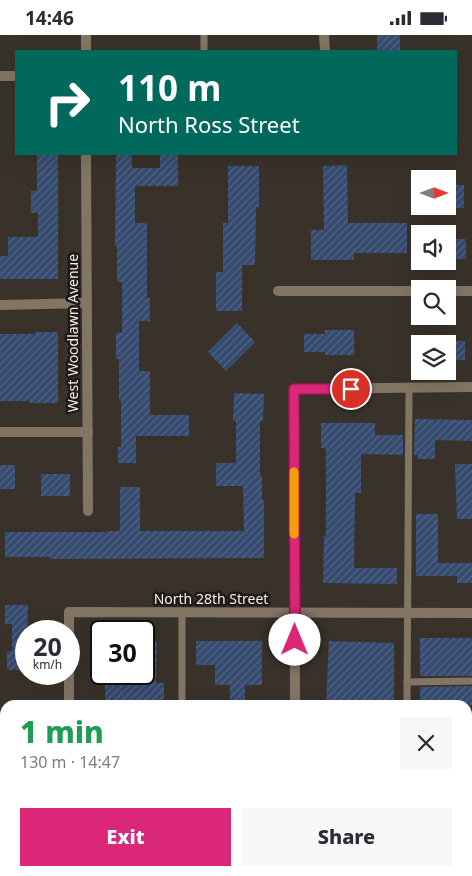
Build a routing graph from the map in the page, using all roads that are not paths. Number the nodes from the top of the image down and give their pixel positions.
1 (86, 35) edge
2 (204, 35) edge
3 (324, 35) edge
4 (86, 50) edge
5 (204, 50) edge
6 (324, 50) edge
7 (0, 76) edge
8 (15, 76) edge
9 (86, 155) edge
10 (278, 291) dead end
11 (411, 291) edge
12 (456, 291) edge
13 (472, 291) edge
14 (87, 303) junction
15 (0, 305) edge
16 (472, 387) edge
17 (408, 388) junction
18 (0, 432) edge
19 (88, 432) junction
20 (88, 511) dead end
21 (182, 612) junction
22 (295, 613) junction
23 (408, 613) junction
24 (472, 613) edge
25 (472, 681) edge
26 (408, 682) junction
27 (69, 700) edge
28 (182, 700) edge
29 (295, 700) edge
30 (407, 700) edge

1 - 4 street
2 - 5 lane
3 - 6 street
7 - 8 street
9 - 14 street, West Woodlawn Avenue
10 - 11 street
12 - 13 street
14 - 15 street
14 - 19 street, West Woodlawn Avenue
16 - 17 street
17 - 22 street
17 - 23 lane
18 - 19 street
19 - 20 street, West Woodlawn Avenue
21 - 22 street, North 28th Street
21 - 27 street, North 28th Street
21 - 28 lane
22 - 23 street, North 28th Street
22 - 29 street
23 - 24 street, North 28th Street
23 - 26 lane
25 - 26 lane
26 - 30 lane

